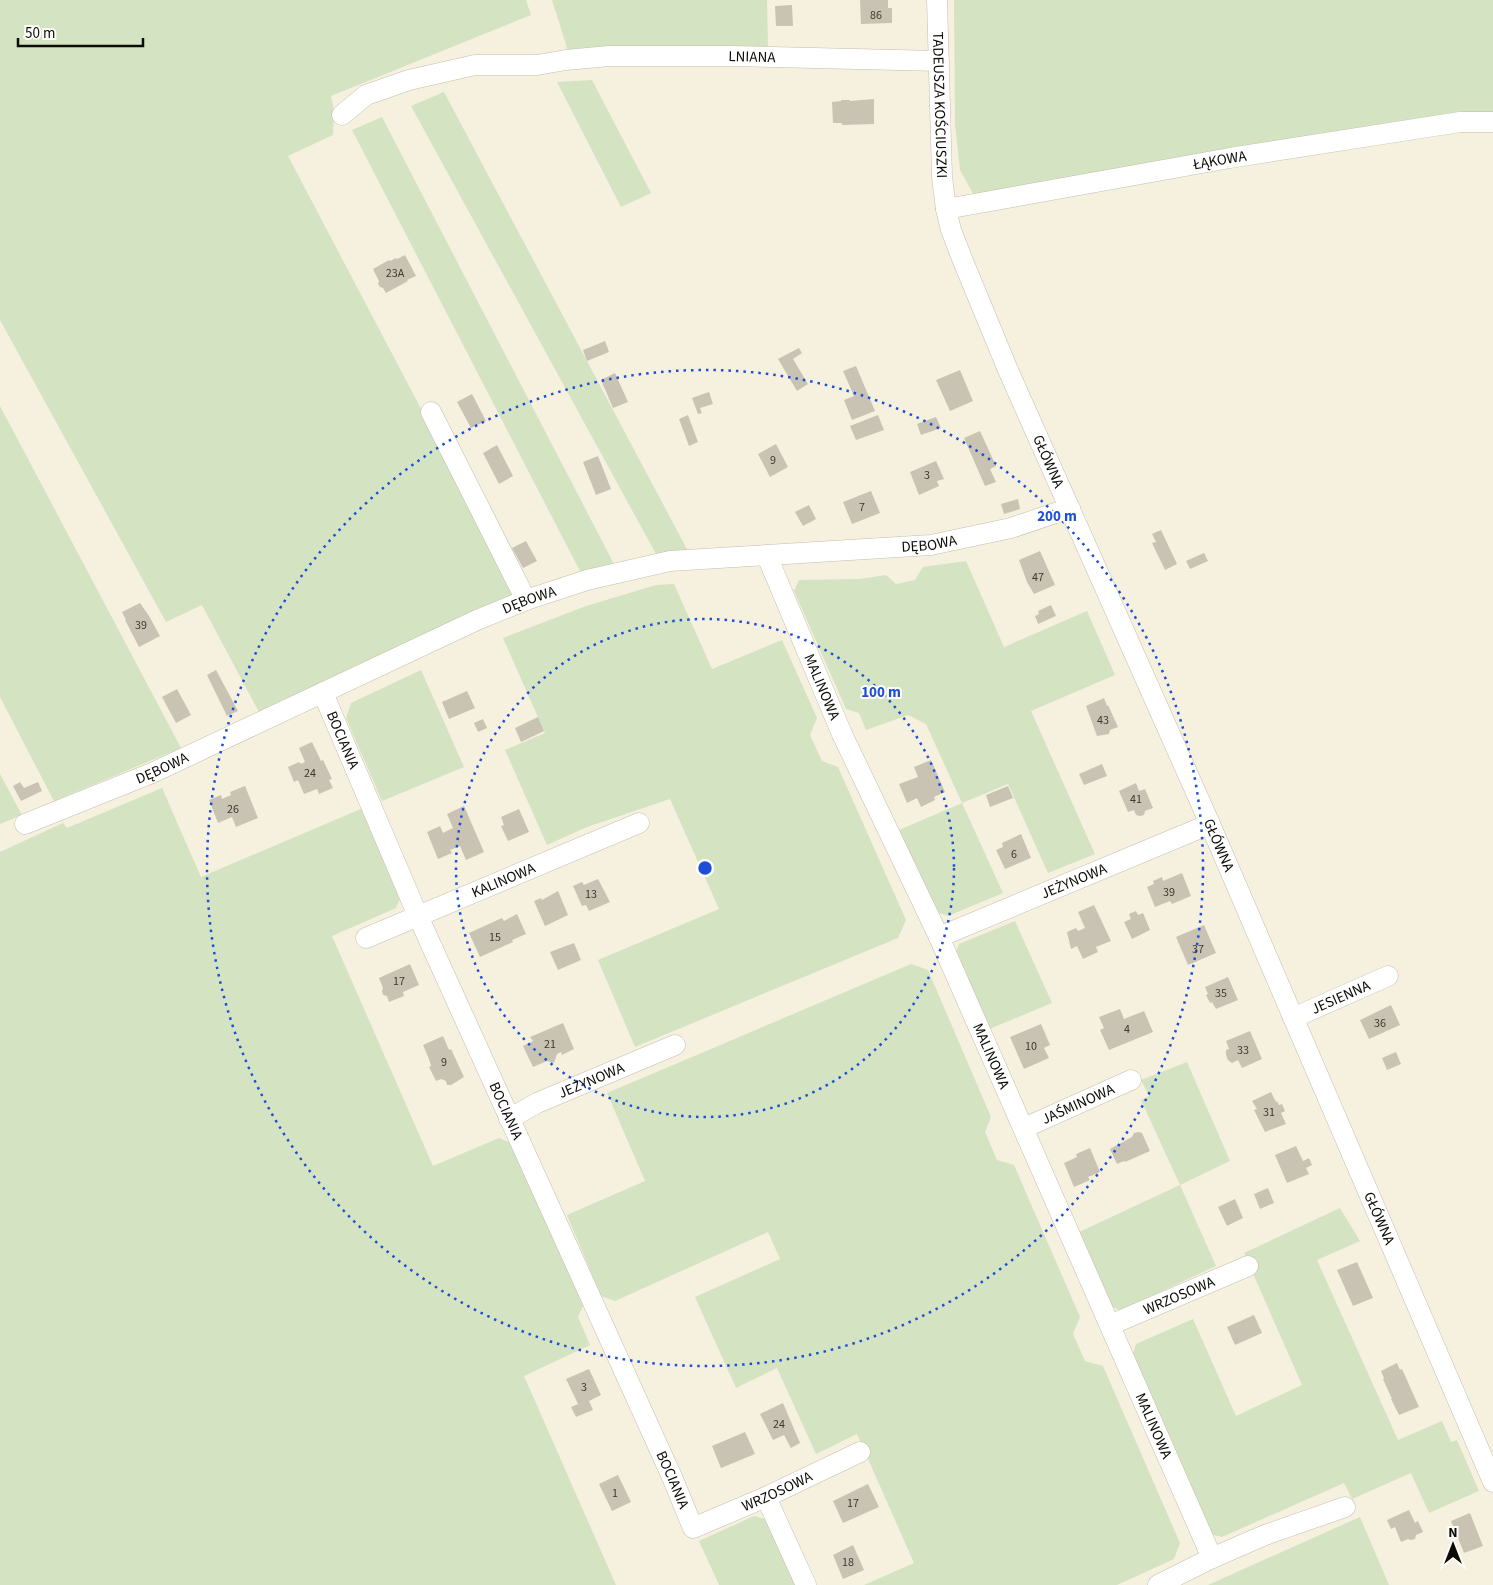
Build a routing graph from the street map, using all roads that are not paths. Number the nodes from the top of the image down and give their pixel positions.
1 (937, 0) edge
2 (939, 61) junction
3 (342, 115) dead end
4 (1493, 122) edge
5 (946, 209) junction
6 (431, 412) dead end
7 (1070, 508) junction
8 (767, 556) junction
9 (526, 600) junction
10 (322, 693) junction
11 (639, 822) dead end
12 (25, 824) dead end
13 (1210, 824) junction
14 (418, 916) junction
15 (939, 937) junction
16 (366, 938) dead end
17 (1388, 976) dead end
18 (1293, 1018) junction
19 (675, 1045) dead end
20 (1130, 1080) dead end
21 (509, 1119) junction
22 (1024, 1128) junction
23 (1248, 1266) dead end
24 (1110, 1325) junction
25 (860, 1452) dead end
26 (1493, 1482) edge
27 (766, 1497) junction
28 (1345, 1507) dead end
29 (693, 1528) joint
30 (1212, 1558) junction
31 (806, 1585) edge
32 (1158, 1585) edge

1 - 2 street, TADEUSZA KOŚCIUSZKI
2 - 3 street, LNIANA
2 - 5 street, TADEUSZA KOŚCIUSZKI
4 - 5 street, ŁĄKOWA
5 - 7 street, GŁÓWNA
6 - 9 street
7 - 8 street, DĘBOWA
7 - 13 street, GŁÓWNA
8 - 9 street, DĘBOWA
8 - 15 street, MALINOWA
9 - 10 street, DĘBOWA
10 - 12 street, DĘBOWA
10 - 14 street, BOCIANIA
11 - 14 street, KALINOWA
13 - 15 street, JEŻYNOWA
13 - 18 street, GŁÓWNA
14 - 16 street, KALINOWA
14 - 21 street, BOCIANIA
15 - 22 street, MALINOWA
17 - 18 street, JESIENNA
18 - 26 street, GŁÓWNA
19 - 21 street, JEŻYNOWA
20 - 22 street, JAŚMINOWA
21 - 29 street, BOCIANIA
22 - 24 street, MALINOWA
23 - 24 street, WRZOSOWA
24 - 30 street, MALINOWA
25 - 27 street, WRZOSOWA
27 - 29 street, WRZOSOWA
27 - 31 street
28 - 30 street
30 - 32 street

